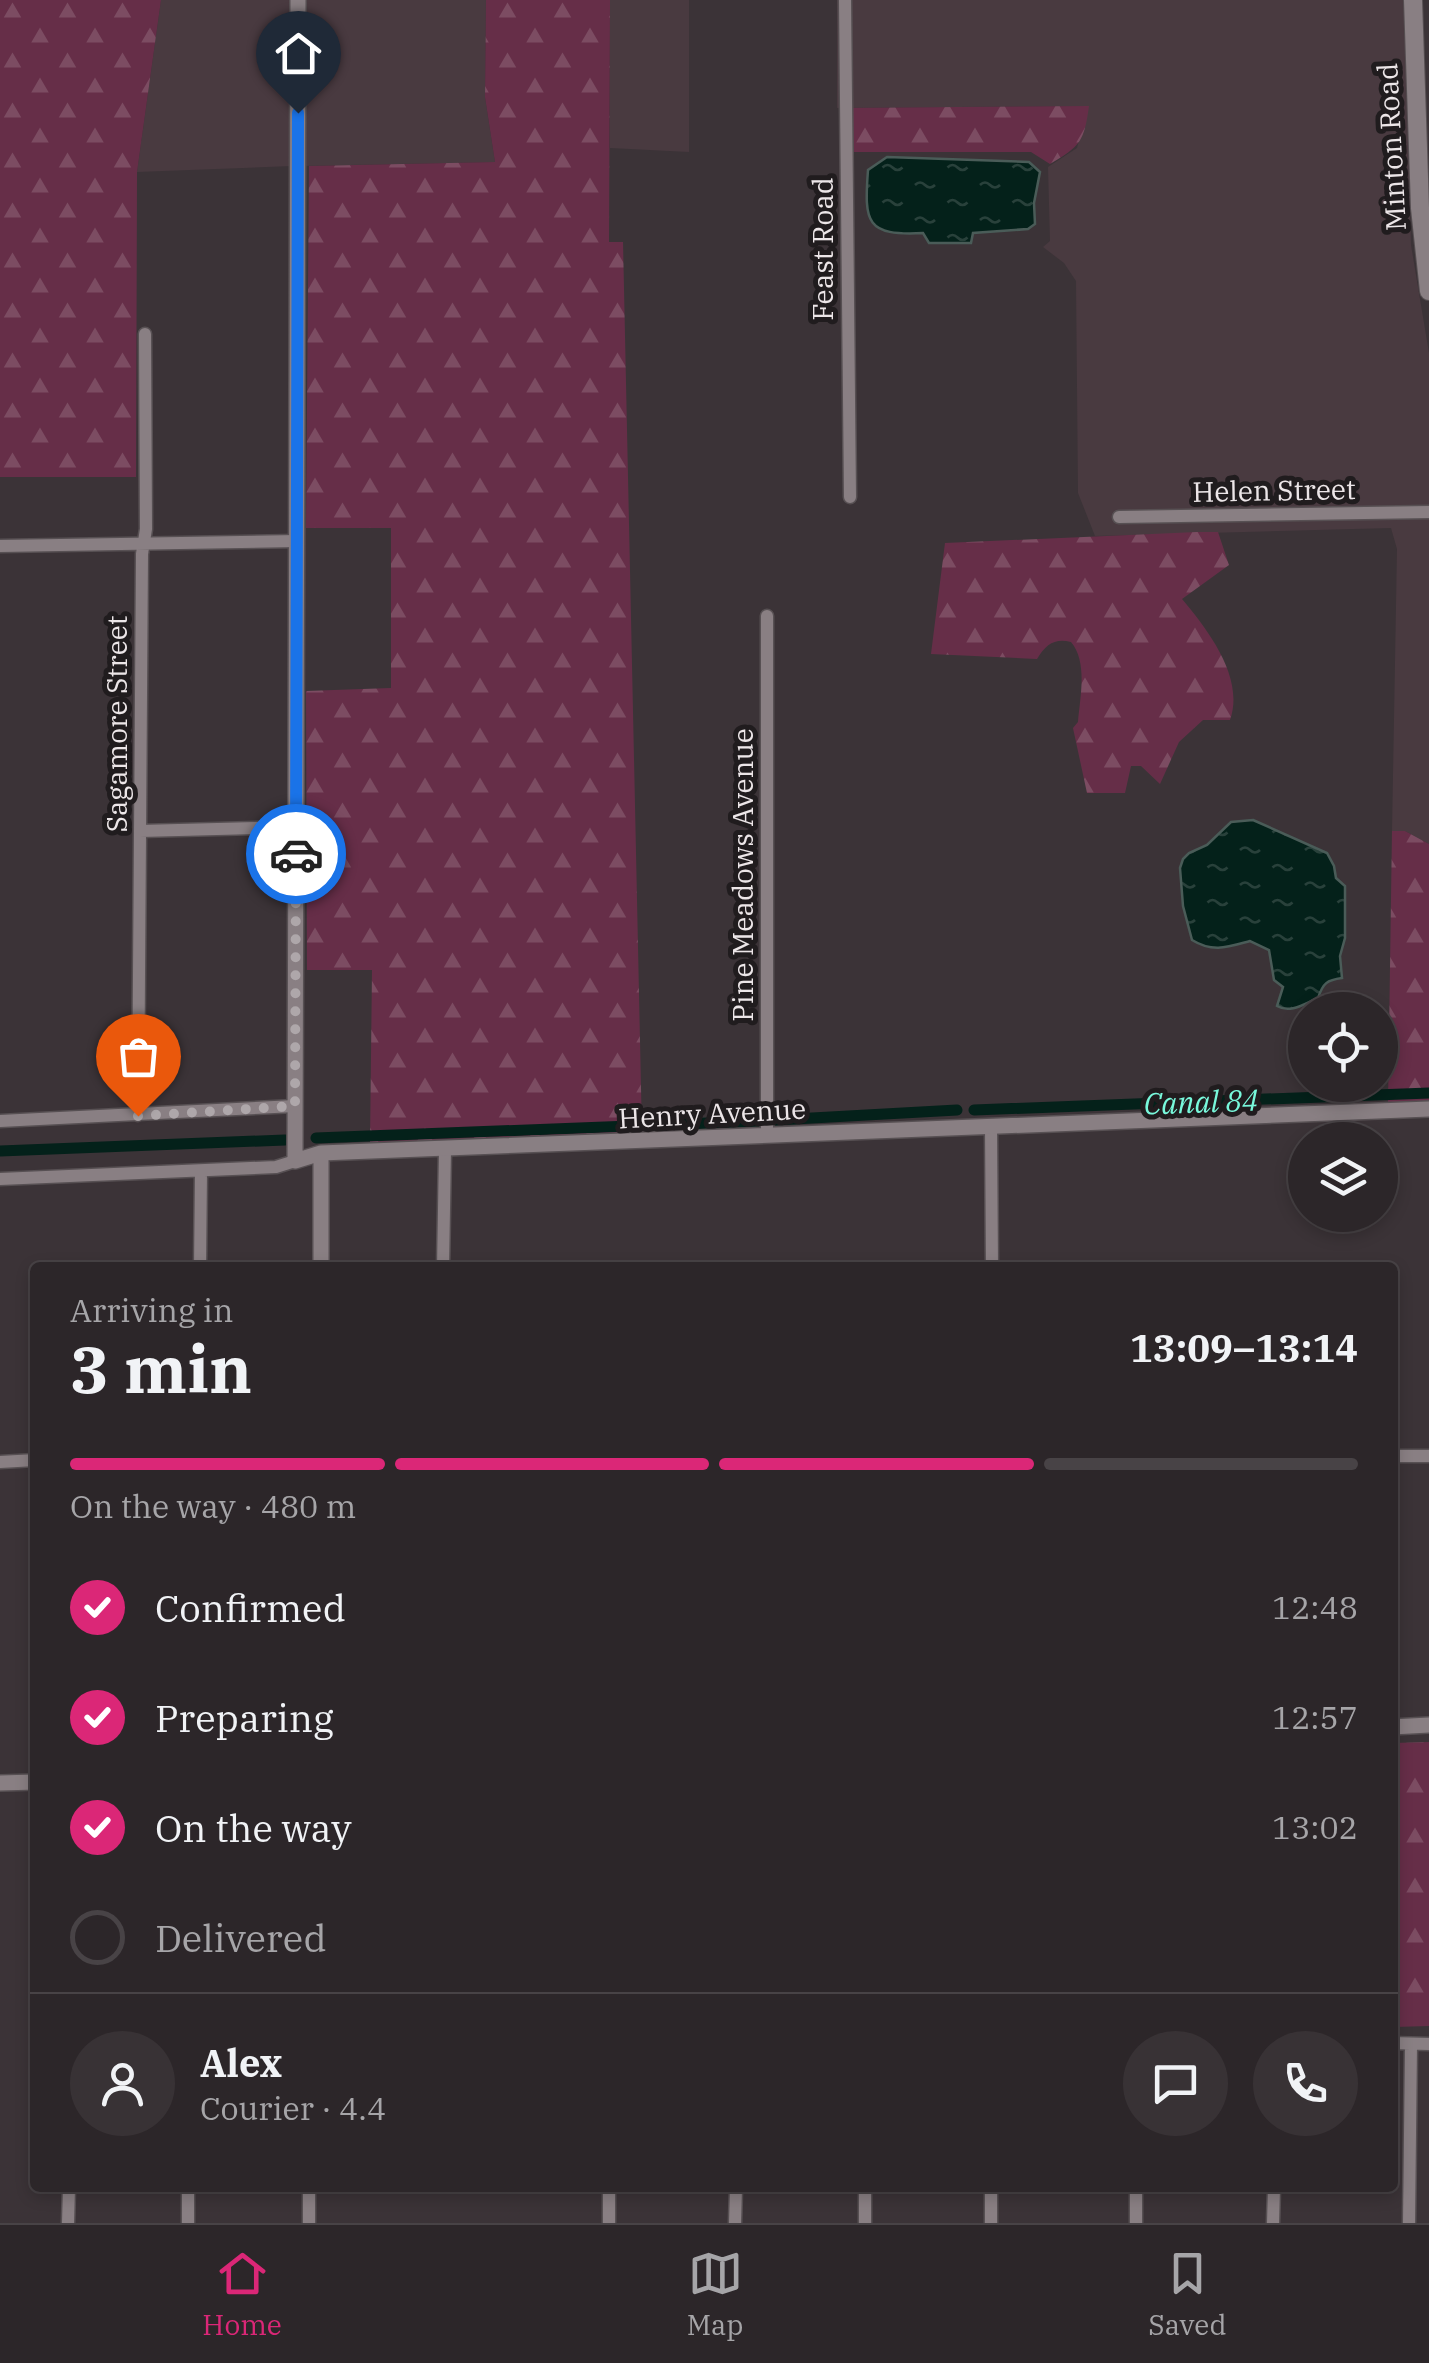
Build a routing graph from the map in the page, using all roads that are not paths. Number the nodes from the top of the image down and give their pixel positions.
1 (298, 0) edge
2 (845, 0) edge
3 (1413, 0) edge
4 (1429, 291) edge
5 (145, 334) dead end
6 (850, 498) dead end
7 (1429, 512) edge
8 (1119, 517) dead end
9 (297, 541) junction
10 (146, 542) junction
11 (0, 546) edge
12 (768, 616) dead end
13 (296, 827) junction
14 (140, 832) junction
15 (295, 1106) junction
16 (1429, 1110) edge
17 (138, 1116) junction
18 (0, 1121) edge
19 (991, 1127) junction
20 (767, 1135) junction
21 (444, 1150) junction
22 (321, 1153) junction
23 (294, 1162) junction
24 (202, 1171) junction
25 (0, 1179) edge
26 (200, 1262) edge
27 (321, 1262) edge
28 (444, 1262) edge
29 (992, 1262) edge
30 (1398, 1456) edge
31 (1429, 1456) edge
32 (30, 1460) edge
33 (0, 1462) edge
34 (1429, 1725) edge
35 (1398, 1726) edge
36 (30, 1782) edge
37 (0, 1784) edge
38 (1398, 2044) edge
39 (1411, 2044) junction
40 (1429, 2044) edge
41 (69, 2192) edge
42 (188, 2192) edge
43 (309, 2192) edge
44 (610, 2192) edge
45 (736, 2192) edge
46 (865, 2192) edge
47 (991, 2192) edge
48 (1136, 2192) edge
49 (1274, 2192) edge
50 (68, 2223) edge
51 (188, 2223) edge
52 (309, 2223) edge
53 (609, 2223) edge
54 (735, 2223) edge
55 (865, 2223) edge
56 (990, 2223) edge
57 (1136, 2223) edge
58 (1274, 2223) edge
59 (1409, 2223) edge

1 - 9 street
2 - 6 street, Feast Road
3 - 4 main road, Minton Road
5 - 10 street, Sagamore Street
7 - 8 street, Helen Street
9 - 10 street
9 - 13 street
10 - 11 street
10 - 14 street, Sagamore Street
12 - 20 street, Pine Meadows Avenue
13 - 14 street
13 - 15 street
14 - 17 street, Sagamore Street
15 - 17 street
15 - 23 street
16 - 19 street, Henry Avenue
17 - 18 street
19 - 20 street, Henry Avenue
19 - 29 street
20 - 21 street, Henry Avenue
21 - 22 street, Henry Avenue
21 - 28 street
22 - 23 street, Henry Avenue
22 - 27 street
23 - 24 street, Henry Avenue
24 - 25 street, Henry Avenue
24 - 26 street
30 - 31 street
32 - 33 street
34 - 35 street
36 - 37 street
38 - 39 street
39 - 40 street
39 - 59 street
41 - 50 street
42 - 51 street
43 - 52 street
44 - 53 street
45 - 54 street
46 - 55 street
47 - 56 street
48 - 57 street
49 - 58 street

